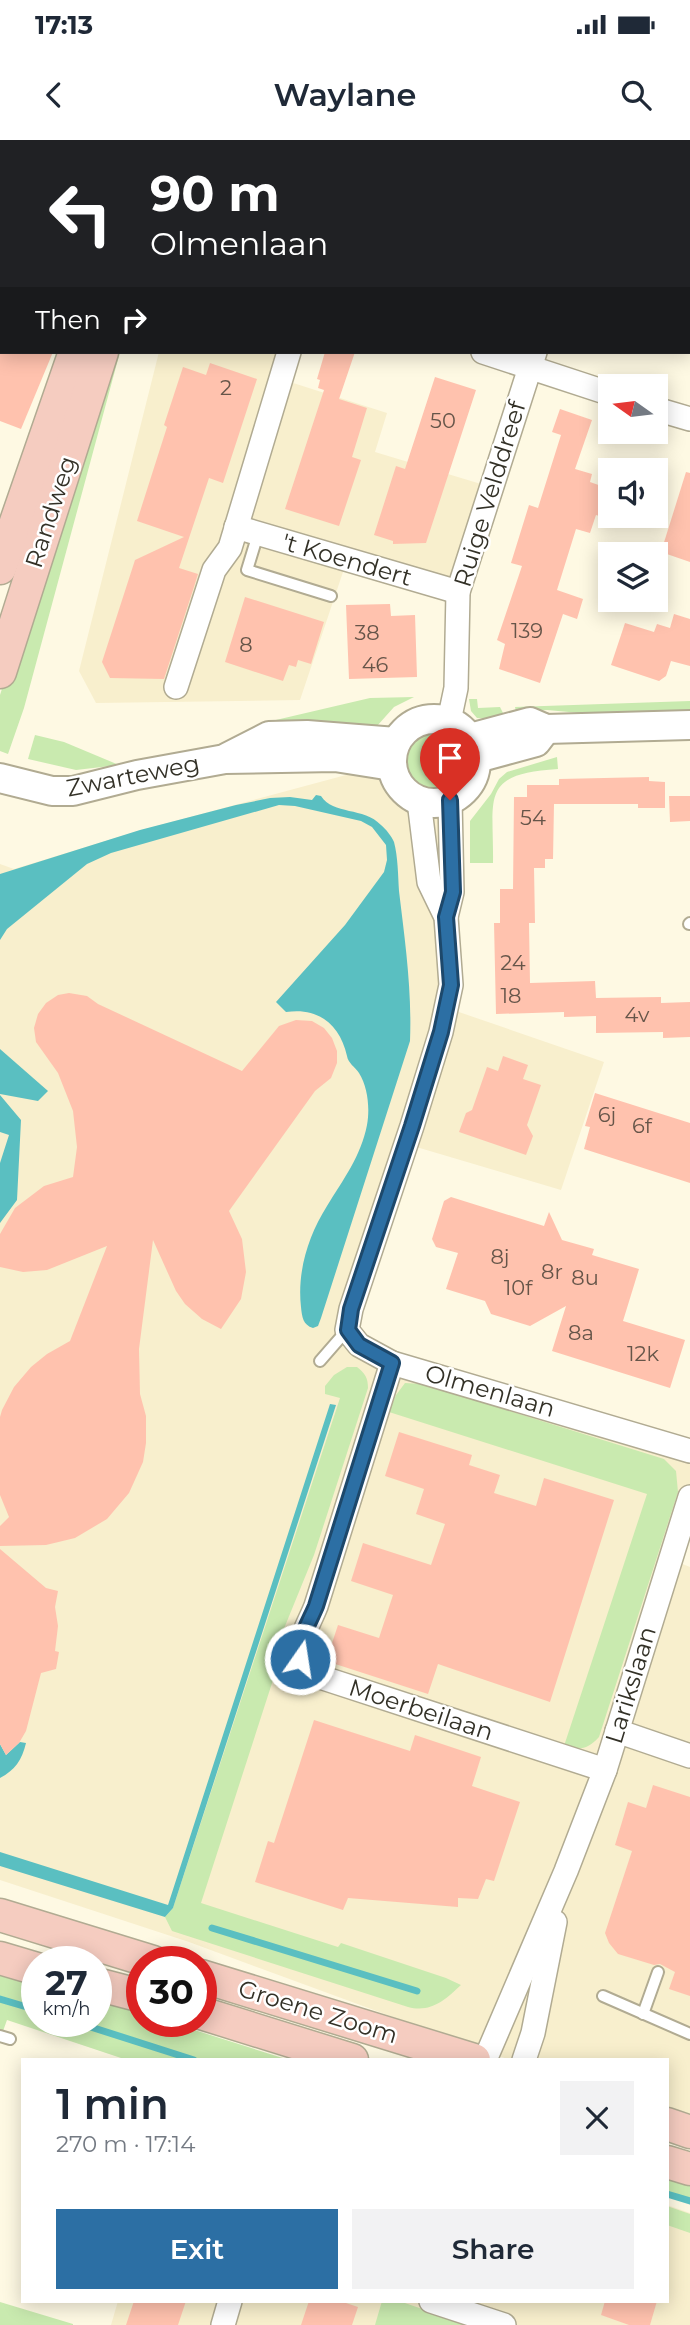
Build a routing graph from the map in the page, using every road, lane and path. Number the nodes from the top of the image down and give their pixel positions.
1 (74, 354) edge
2 (101, 354) edge
3 (289, 354) edge
4 (496, 354) edge
5 (533, 360) edge
6 (598, 388) edge
7 (668, 412) edge
8 (690, 418) edge
9 (247, 531) junction
10 (0, 568) edge
11 (458, 593) junction
12 (331, 596) dead end
13 (0, 672) edge
14 (176, 687) dead end
15 (690, 724) edge
16 (466, 739) junction
17 (394, 754) junction
18 (0, 778) edge
19 (450, 800) junction
20 (419, 801) junction
21 (446, 917) junction
22 (348, 1330) junction
23 (320, 1361) dead end
24 (392, 1363) junction
25 (690, 1451) edge
26 (690, 1496) edge
27 (617, 1731) junction
28 (690, 1756) edge
29 (605, 1770) junction
30 (566, 1871) junction
31 (0, 1915) edge
32 (126, 1954) edge
33 (0, 1958) edge
34 (21, 1964) edge
35 (658, 1972) dead end
36 (217, 1981) edge
37 (603, 1996) dead end
38 (643, 2014) junction
39 (217, 2018) edge
40 (690, 2034) edge
41 (346, 2058) edge
42 (468, 2058) edge
43 (486, 2058) edge
44 (525, 2058) edge
45 (669, 2125) edge
46 (690, 2132) edge
47 (669, 2163) edge
48 (690, 2169) edge
49 (229, 2303) edge
50 (440, 2303) edge
51 (223, 2325) edge
52 (504, 2325) edge

1 - 10 main road, Randweg
2 - 13 main road, Randweg
3 - 9 street
4 - 5 street
5 - 6 street
5 - 11 street, Ruige Velddreef
7 - 8 street
9 - 11 street, 't Koendert
9 - 12 lane
9 - 14 street
11 - 16 street, Ruige Velddreef
15 - 16 street
16 - 17 street
16 - 19 street
17 - 18 street, Zwarteweg
17 - 20 street
19 - 20 street
19 - 21 street
20 - 21 street
21 - 22 street
22 - 23 lane
22 - 24 street, Olmenlaan
24 - 25 street, Olmenlaan
24 - 29 street, Moerbeilaan
26 - 27 street, Larikslaan
27 - 28 street
27 - 29 street, Larikslaan
29 - 30 street, Larikslaan
30 - 43 street, Larikslaan
30 - 44 street, Larikslaan
31 - 32 main road
33 - 34 main road
35 - 38 lane
36 - 42 main road, Groene Zoom
37 - 38 lane
38 - 40 lane
39 - 41 main road, Groene Zoom
45 - 46 main road
47 - 48 main road
49 - 51 street
50 - 52 street

